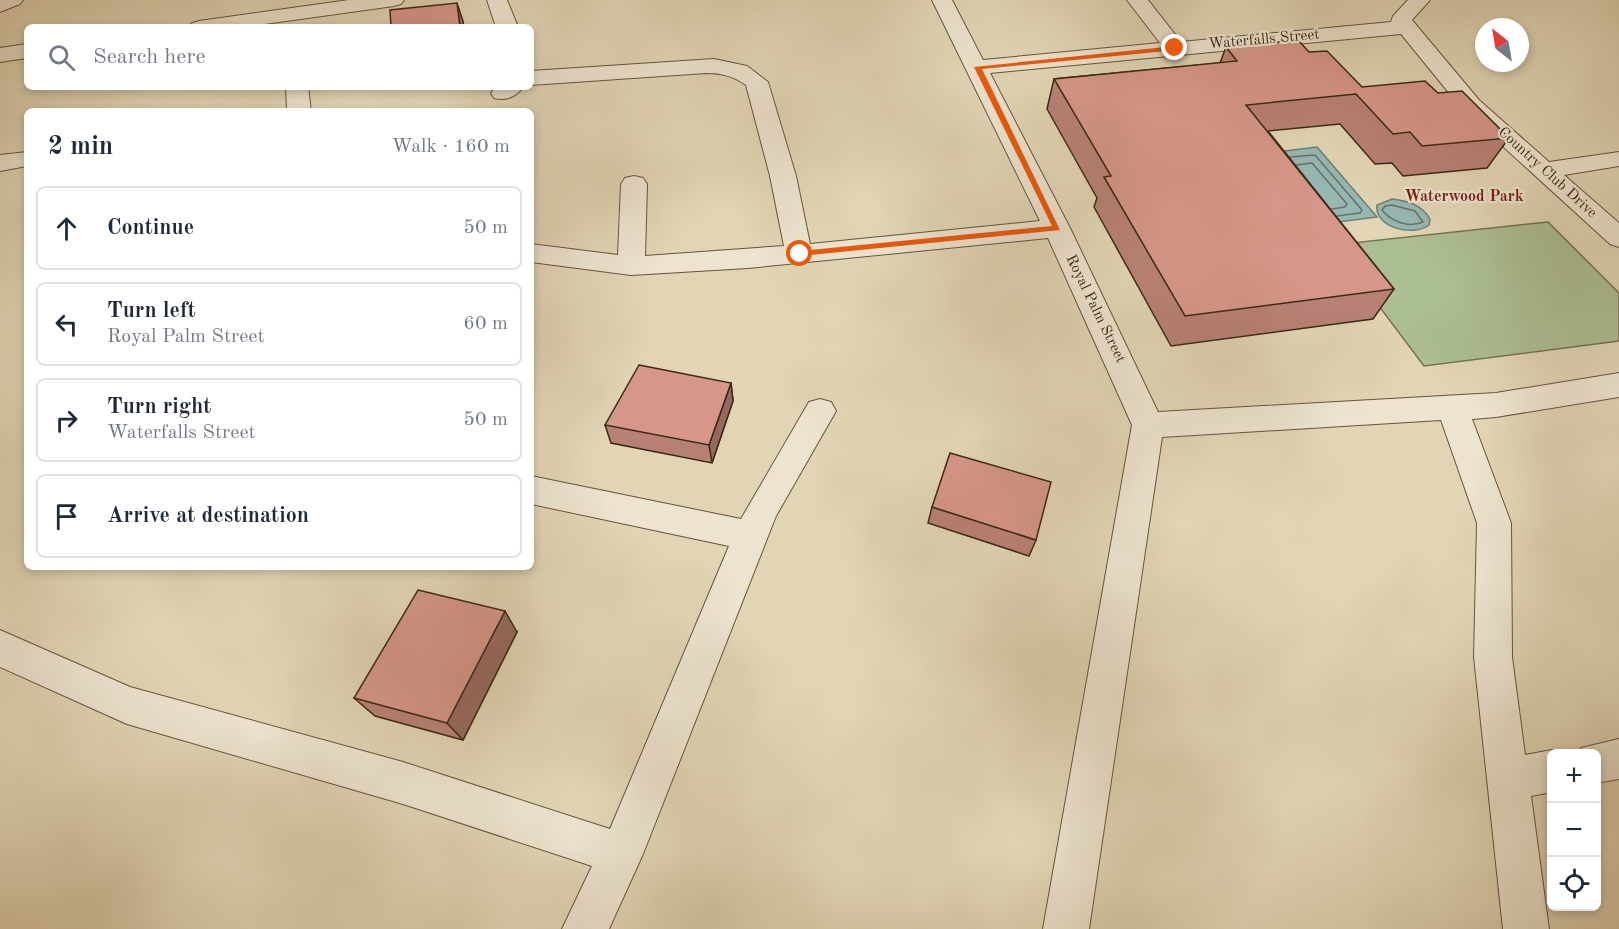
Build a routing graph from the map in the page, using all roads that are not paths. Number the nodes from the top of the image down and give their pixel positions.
1 (13, 0) edge
2 (394, 0) edge
3 (497, 0) edge
4 (942, 0) edge
5 (1137, 0) edge
6 (1420, 0) edge
7 (0, 6) edge
8 (299, 20) edge
9 (242, 24) edge
10 (506, 24) edge
11 (1407, 27) junction
12 (1175, 48) junction
13 (24, 51) edge
14 (0, 55) edge
15 (758, 55) dead end
16 (978, 67) junction
17 (739, 70) junction
18 (534, 78) edge
19 (297, 90) edge
20 (299, 108) edge
21 (24, 159) edge
22 (1619, 159) edge
23 (0, 163) edge
24 (1545, 170) junction
25 (634, 184) dead end
26 (1057, 228) junction
27 (1619, 238) edge
28 (534, 253) edge
29 (800, 254) junction
30 (631, 266) junction
31 (1619, 385) edge
32 (1452, 408) junction
33 (820, 411) dead end
34 (1148, 426) junction
35 (534, 491) edge
36 (751, 536) junction
37 (0, 648) edge
38 (1619, 759) edge
39 (1601, 762) edge
40 (1547, 772) edge
41 (1508, 779) junction
42 (621, 854) junction
43 (585, 929) edge
44 (1066, 929) edge
45 (1526, 929) edge

1 - 7 street
2 - 8 street
3 - 10 street
4 - 16 street, Royal Palm Street
5 - 12 street
6 - 11 street
8 - 9 street
11 - 12 street, Waterfalls Street
11 - 24 street, Country Club Drive
12 - 16 street, Waterfalls Street
13 - 14 street
15 - 17 street
16 - 26 street, Royal Palm Street
17 - 18 street
17 - 29 street
19 - 20 street
21 - 23 street
22 - 24 street
24 - 27 street, Country Club Drive
25 - 30 street
26 - 29 street
26 - 34 street, Royal Palm Street
28 - 30 street
29 - 30 street
31 - 32 street
32 - 34 street
32 - 41 street
33 - 36 street
34 - 44 street
35 - 36 street
36 - 42 street
37 - 42 street
38 - 39 street
40 - 41 street
41 - 45 street
42 - 43 street

